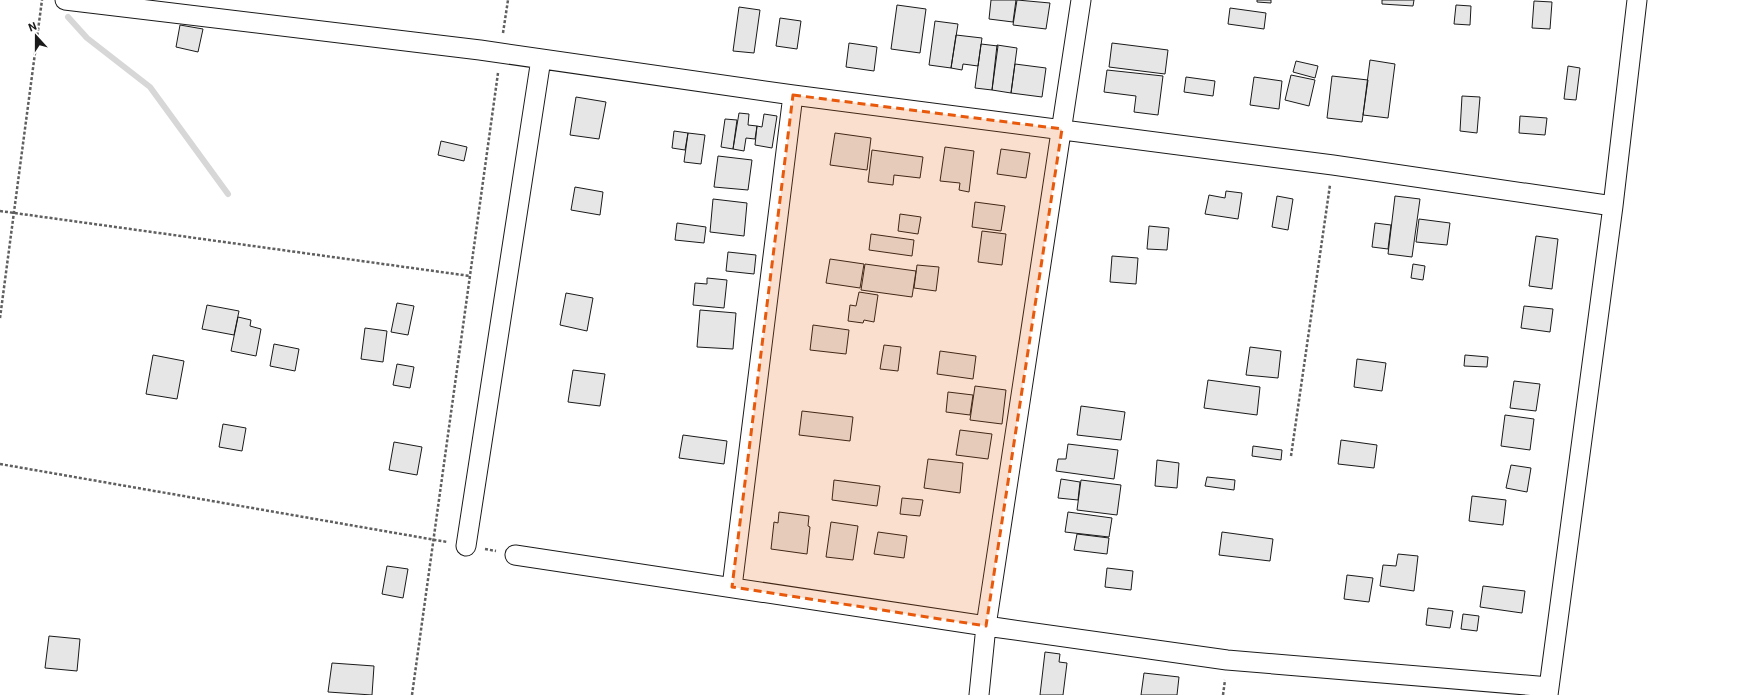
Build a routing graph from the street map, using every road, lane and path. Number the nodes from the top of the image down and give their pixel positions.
1 (42, 0) edge
2 (65, 0) edge
3 (508, 0) edge
4 (1081, 0) edge
5 (1637, 0) edge
6 (500, 54) junction
7 (541, 59) junction
8 (794, 95) junction
9 (1062, 129) junction
10 (1333, 165) junction
11 (1612, 206) junction
12 (0, 211) edge
13 (14, 213) junction
14 (470, 276) junction
15 (0, 318) edge
16 (1291, 456) dead end
17 (0, 464) edge
18 (434, 539) junction
19 (466, 546) junction
20 (515, 555) joint
21 (732, 587) junction
22 (986, 626) junction
23 (1549, 691) edge
24 (412, 695) edge
25 (979, 695) edge

1 - 13 path
2 - 6 street
3 - 6 path
4 - 9 street
5 - 11 street
6 - 7 street
6 - 14 path
7 - 8 street
7 - 19 street
8 - 9 street
8 - 21 street
9 - 10 street
9 - 22 street
10 - 11 street
10 - 16 path
11 - 23 street
12 - 13 path
13 - 14 path
13 - 15 path
14 - 18 path
17 - 18 path
18 - 19 path
18 - 24 path
19 - 20 path
20 - 21 street
21 - 22 street
22 - 23 street
22 - 25 street

